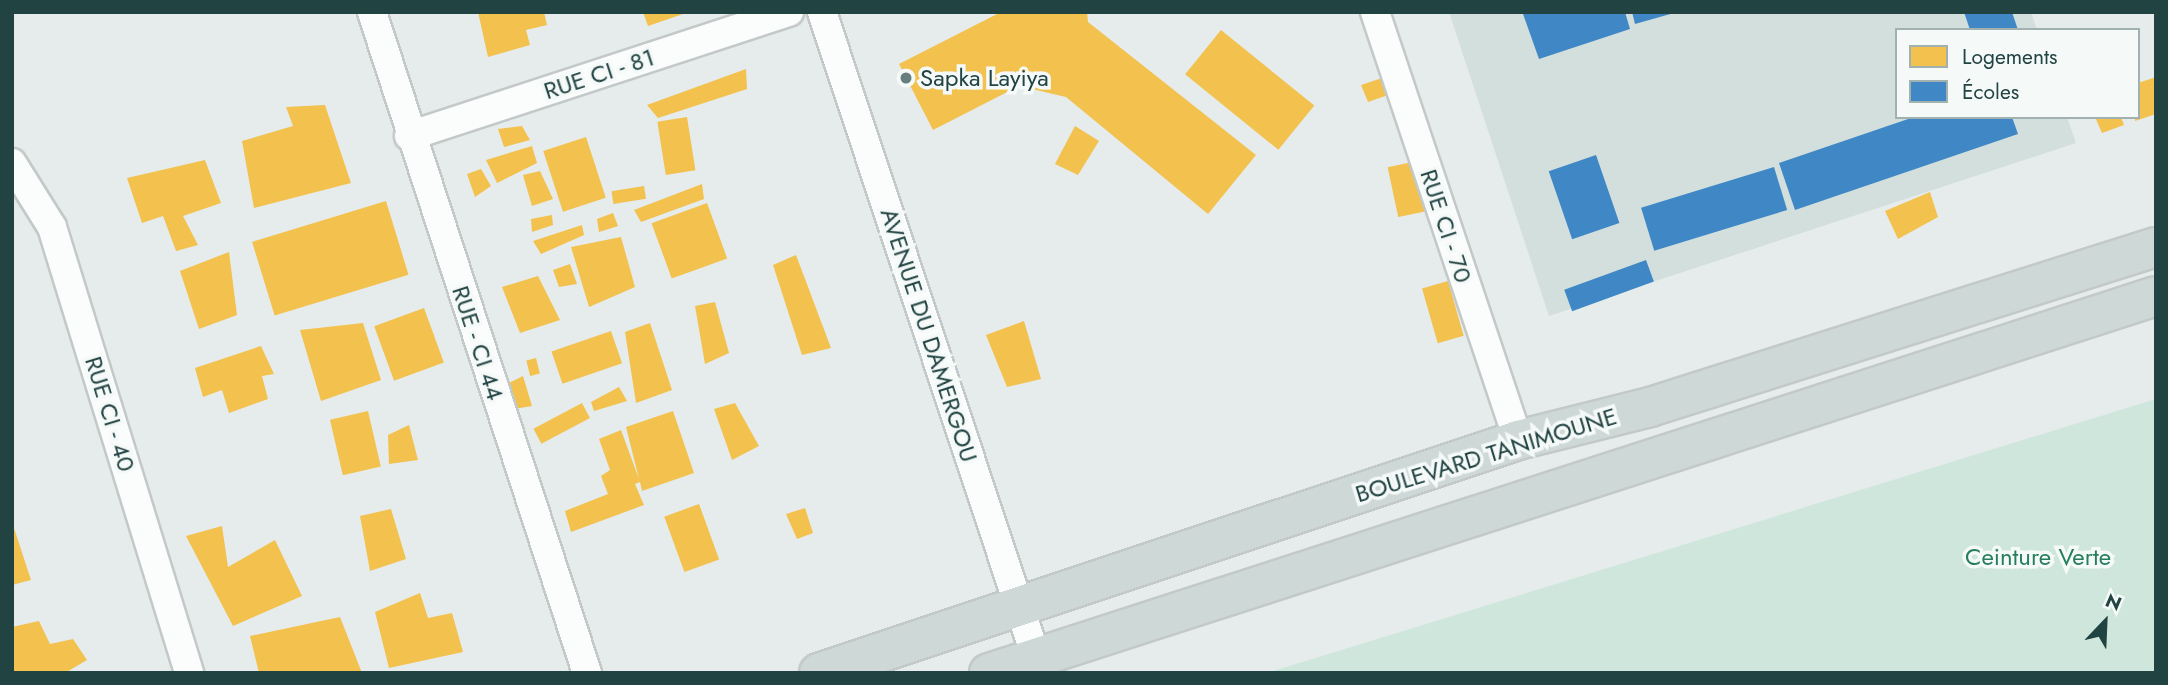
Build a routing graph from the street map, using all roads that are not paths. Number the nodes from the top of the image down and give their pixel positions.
1 (372, 12) edge
2 (789, 12) edge
3 (822, 12) edge
4 (1375, 12) edge
5 (409, 136) junction
6 (12, 163) edge
7 (2156, 247) edge
8 (2156, 296) edge
9 (1518, 440) junction
10 (1018, 606) junction
11 (1036, 657) junction
12 (190, 673) edge
13 (587, 673) edge
14 (818, 673) edge
15 (989, 673) edge

1 - 5 street, RUE - CI 44
2 - 5 street, RUE CI - 81
3 - 10 street, AVENUE DU DAMERGOU
4 - 9 street, RUE CI - 70
5 - 13 street, RUE - CI 44
6 - 12 street, RUE CI - 40
7 - 9 main road, BOULEVARD TANIMOUNE
8 - 11 main road
9 - 10 main road, BOULEVARD TANIMOUNE
10 - 11 street, AVENUE DU DAMERGOU
10 - 14 main road, BOULEVARD TANIMOUNE
11 - 15 main road

